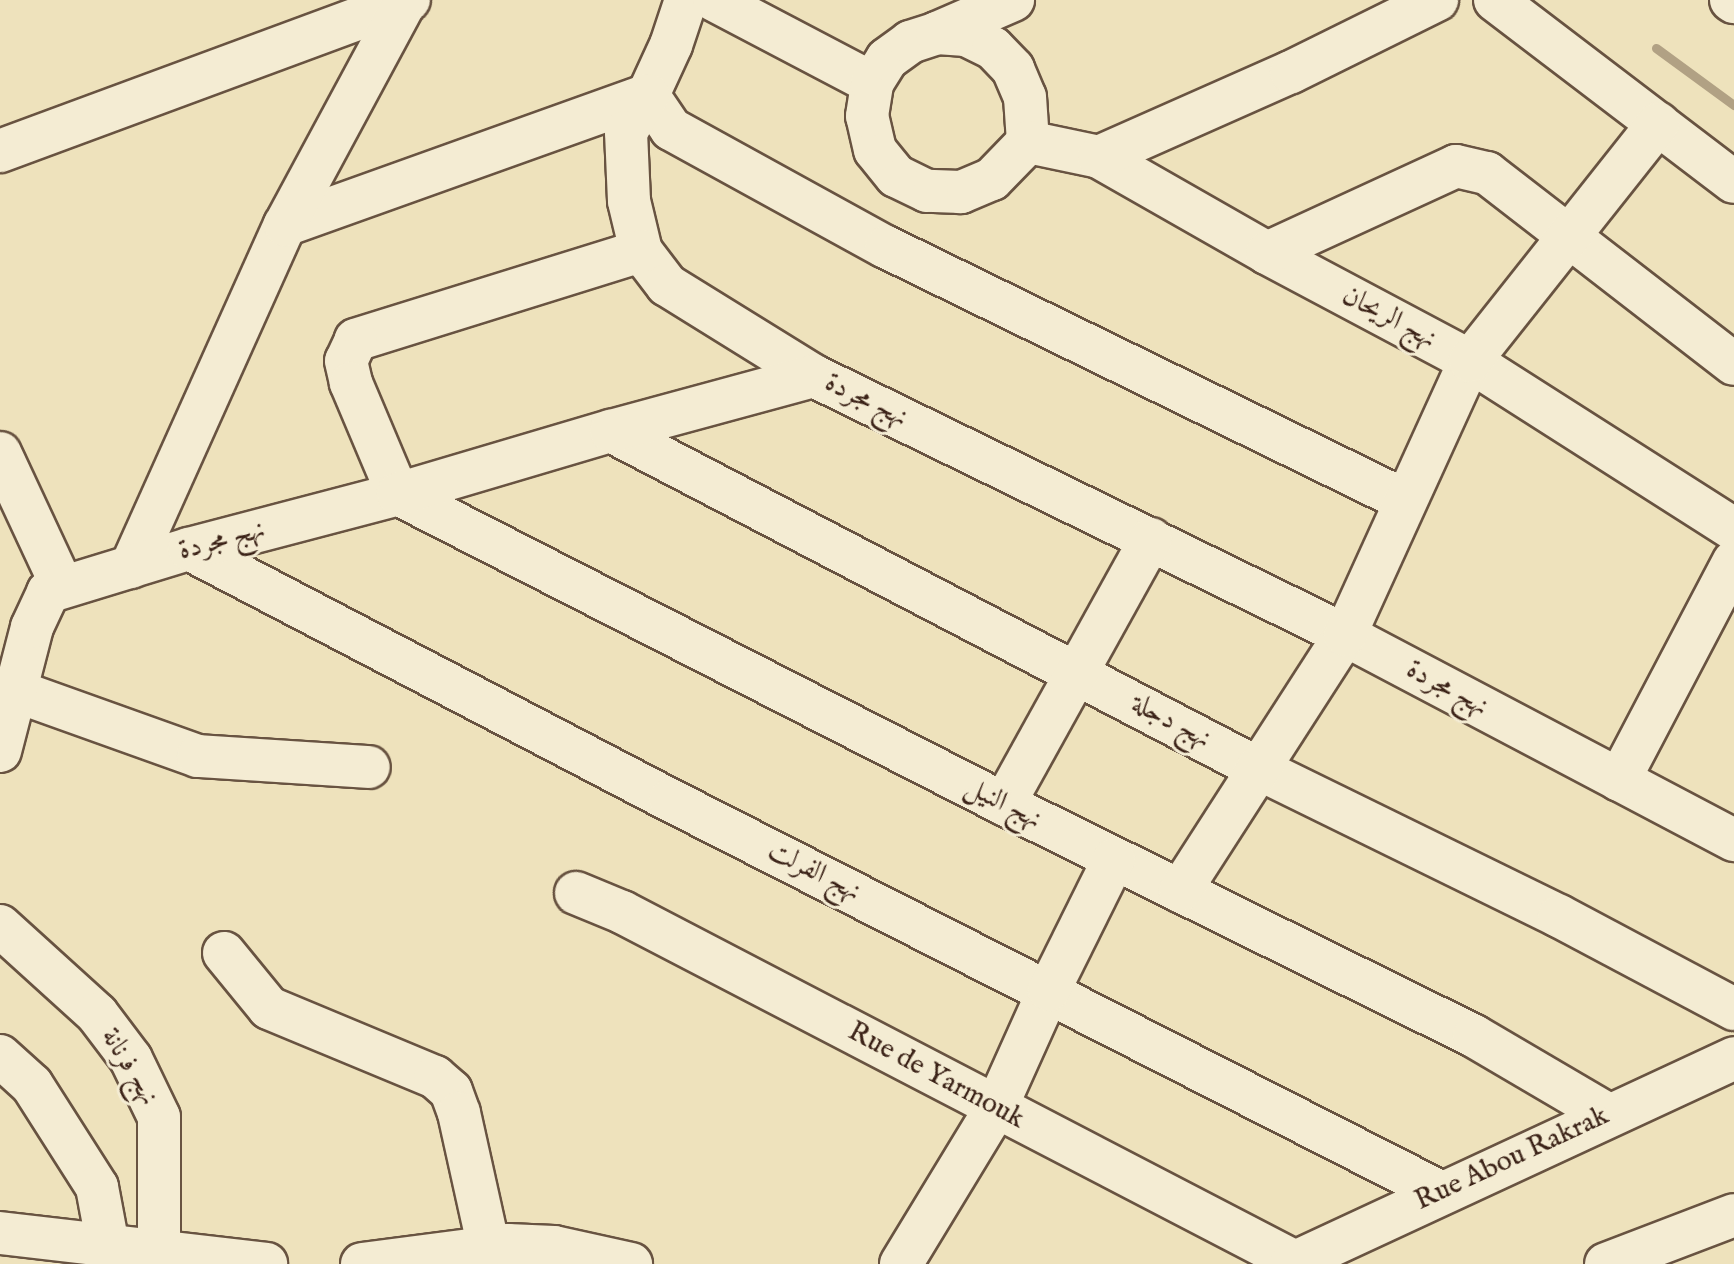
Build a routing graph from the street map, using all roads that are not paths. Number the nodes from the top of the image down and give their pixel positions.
1 (407, 0) edge
2 (686, 0) edge
3 (714, 0) edge
4 (1013, 0) edge
5 (1437, 0) edge
6 (1495, 0) edge
7 (937, 33) junction
8 (872, 83) junction
9 (648, 95) junction
10 (1658, 124) junction
11 (1028, 142) junction
12 (0, 151) edge
13 (1099, 157) junction
14 (1734, 182) edge
15 (914, 185) junction
16 (285, 225) junction
17 (1567, 236) junction
18 (886, 247) junction
19 (641, 251) junction
20 (1267, 253) junction
21 (1470, 361) junction
22 (1734, 364) edge
23 (814, 376) junction
24 (611, 431) junction
25 (0, 453) edge
26 (398, 494) junction
27 (1404, 500) junction
28 (1734, 529) edge
29 (1151, 539) junction
30 (189, 549) junction
31 (1734, 561) edge
32 (131, 567) junction
33 (62, 586) junction
34 (1345, 635) junction
35 (1075, 671) junction
36 (16, 691) junction
37 (0, 751) edge
38 (369, 767) dead end
39 (1257, 768) junction
40 (1619, 780) junction
41 (1004, 804) junction
42 (1734, 840) edge
43 (1114, 859) junction
44 (1180, 891) junction
45 (576, 893) dead end
46 (0, 926) edge
47 (224, 953) dead end
48 (1049, 990) junction
49 (1734, 1009) edge
50 (0, 1056) edge
51 (1734, 1058) edge
52 (996, 1108) junction
53 (1607, 1114) junction
54 (1440, 1192) junction
55 (1734, 1215) edge
56 (25, 1244) edge
57 (108, 1246) junction
58 (489, 1248) junction
59 (159, 1252) junction
60 (1293, 1263) edge
61 (266, 1264) edge
62 (362, 1264) edge
63 (631, 1264) edge
64 (901, 1264) edge
65 (1606, 1264) edge

1 - 12 street
1 - 16 street
2 - 9 street
3 - 8 street
4 - 7 street
5 - 13 street
6 - 10 street
7 - 8 street
7 - 11 street
8 - 15 street
9 - 16 street
9 - 18 street
9 - 19 street
10 - 14 street
10 - 17 street
11 - 13 street, نهج الريحان
11 - 15 street
13 - 20 street, نهج الريحان
15 - 18 street
16 - 32 street
17 - 20 street
17 - 21 street
17 - 22 street
18 - 27 street
19 - 23 street
19 - 26 street
20 - 21 street, نهج الريحان
21 - 27 street
21 - 28 street, نهج الريحان
23 - 24 street, نهج مجردة
23 - 29 street, نهج مجردة
24 - 26 street, نهج مجردة
24 - 35 street, نهج دجلة
25 - 33 street
26 - 30 street, نهج مجردة
26 - 41 street, نهج النيل
27 - 34 street
29 - 34 street, نهج مجردة
29 - 35 street
30 - 32 street, نهج مجردة
30 - 48 street, نهج الفرلت
31 - 40 street
32 - 33 street, نهج مجردة
33 - 36 street
34 - 39 street
34 - 40 street, نهج مجردة
35 - 39 street, نهج دجلة
35 - 41 street
36 - 37 street
36 - 38 street
39 - 44 street
39 - 49 street, نهج دجلة
40 - 42 street, نهج مجردة
41 - 43 street, نهج النيل
43 - 44 street, نهج النيل
43 - 48 street
44 - 53 street, نهج النيل
45 - 52 street, Rue de Yarmouk
46 - 59 street, نهج فرنانة
47 - 58 street
48 - 52 street
48 - 54 street, نهج الفرلت
50 - 57 street
51 - 53 street, Rue Abou Rakrak
52 - 60 street, Rue de Yarmouk
52 - 64 street
53 - 54 street, Rue Abou Rakrak
54 - 60 street, Rue Abou Rakrak
55 - 65 street
56 - 57 street
57 - 59 street
58 - 62 street
58 - 63 street
59 - 61 street

